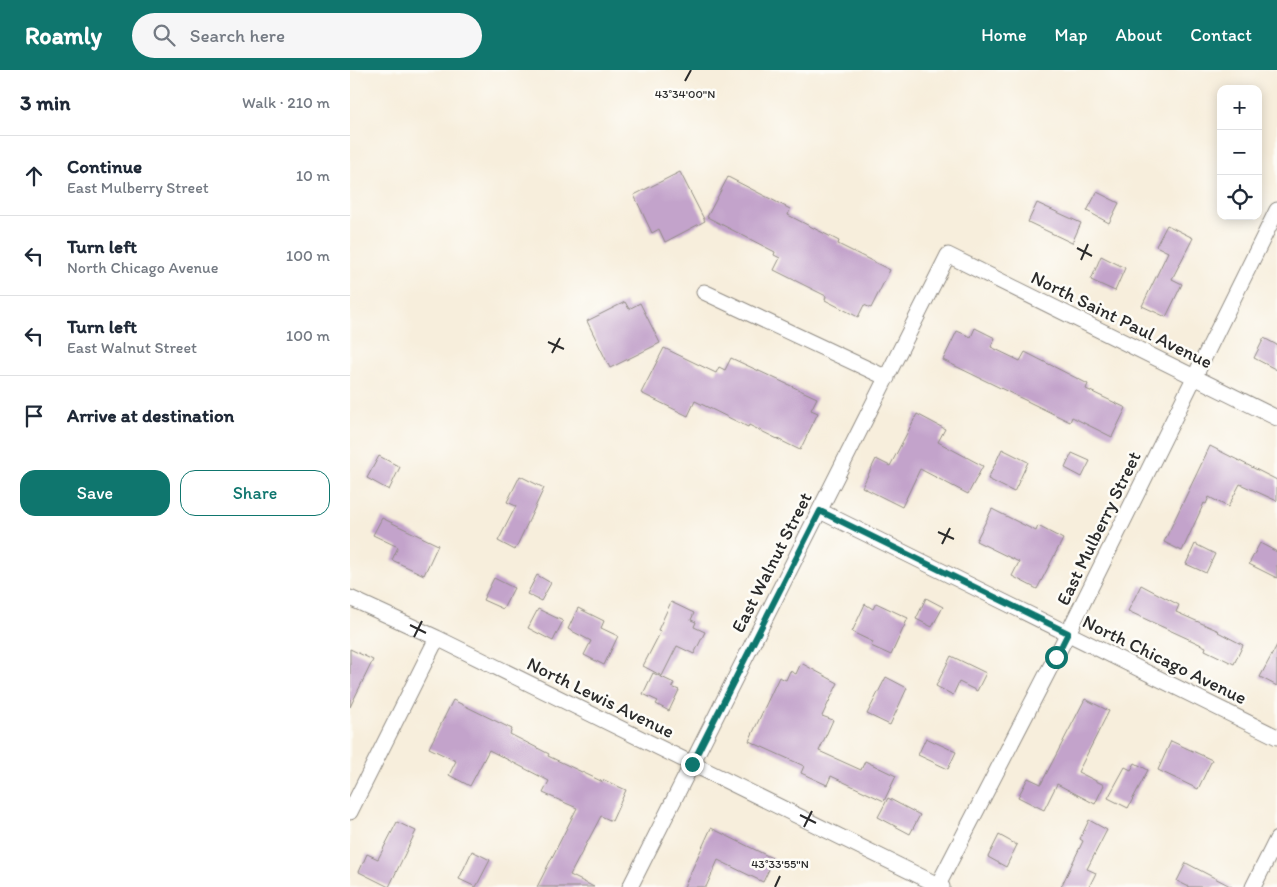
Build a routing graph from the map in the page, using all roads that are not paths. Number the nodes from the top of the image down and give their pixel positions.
1 (1277, 210) edge
2 (948, 255) joint
3 (704, 292) dead end
4 (1195, 377) junction
5 (887, 378) junction
6 (1277, 418) edge
7 (820, 511) junction
8 (350, 598) edge
9 (1068, 633) junction
10 (437, 638) junction
11 (1277, 737) edge
12 (692, 764) junction
13 (350, 812) edge
14 (1277, 839) edge
15 (939, 886) edge
16 (630, 887) edge
17 (1253, 887) edge

1 - 4 street, East Mulberry Street
2 - 4 street, North Saint Paul Avenue
2 - 5 street, East Walnut Street
3 - 5 street
4 - 6 street, North Saint Paul Avenue
4 - 9 street, East Mulberry Street
5 - 7 street, East Walnut Street
7 - 9 street, North Chicago Avenue
7 - 12 street, East Walnut Street
8 - 10 street, North Lewis Avenue
9 - 11 street, North Chicago Avenue
9 - 15 street, East Mulberry Street
10 - 12 street, North Lewis Avenue
10 - 13 street
12 - 15 street, North Lewis Avenue
12 - 16 street, East Walnut Street
14 - 17 street

